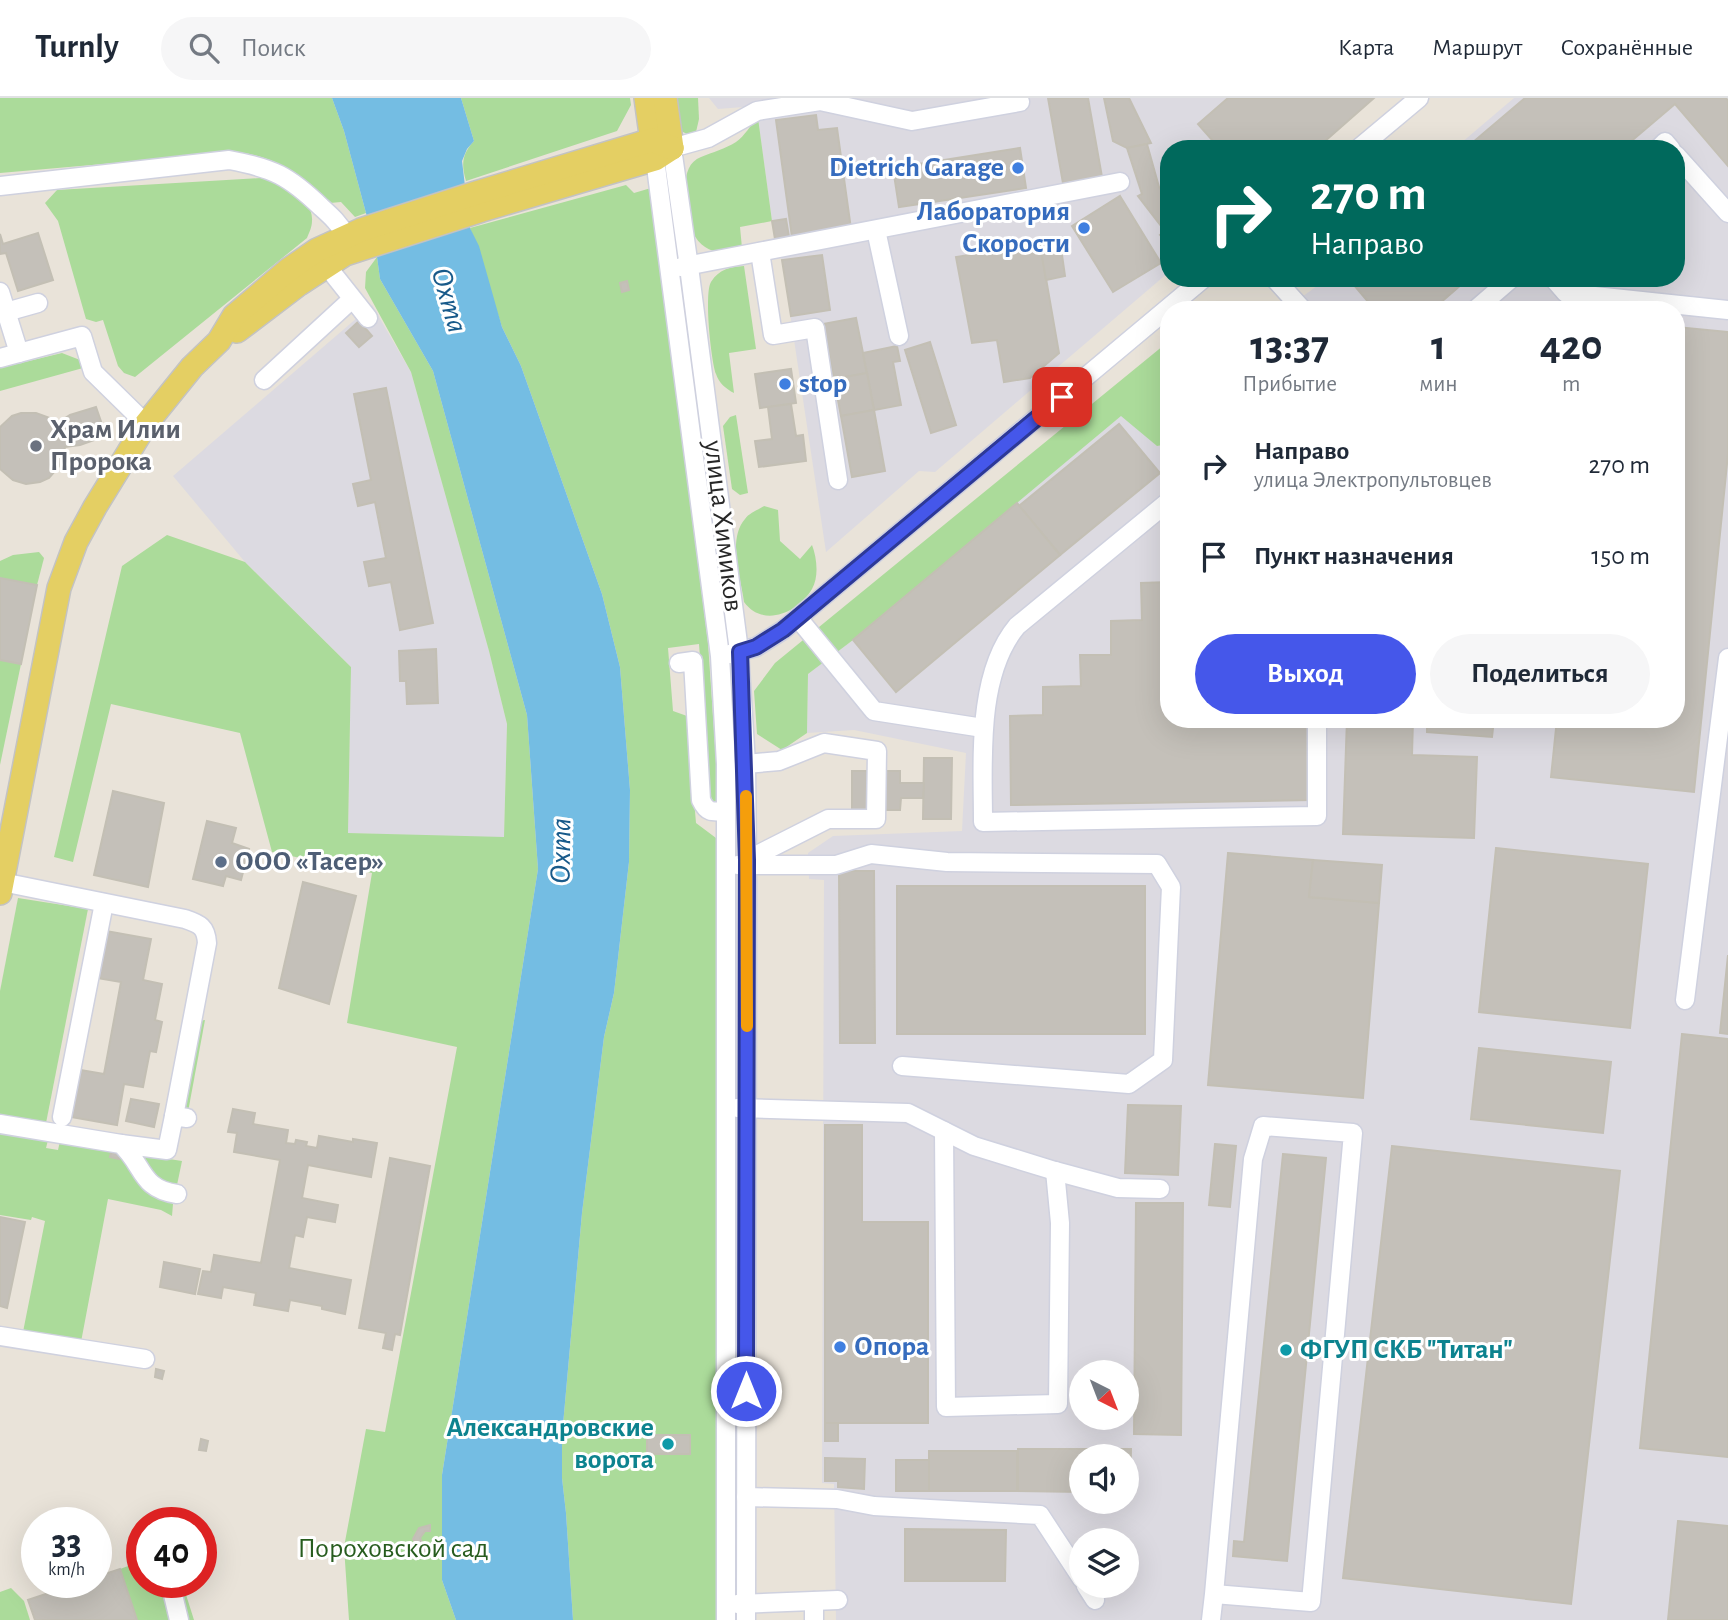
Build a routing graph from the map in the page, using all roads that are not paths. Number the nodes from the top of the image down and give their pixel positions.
1 (646, 98) edge
2 (665, 98) edge
3 (1419, 98) edge
4 (1020, 102) dead end
5 (1369, 140) edge
6 (659, 149) junction
7 (1685, 165) edge
8 (1120, 182) dead end
9 (0, 186) edge
10 (1728, 213) edge
11 (876, 230) junction
12 (357, 238) junction
13 (760, 252) junction
14 (326, 265) junction
15 (690, 267) junction
16 (670, 269) junction
17 (1194, 287) edge
18 (1282, 287) edge
19 (1502, 287) edge
20 (1561, 287) edge
21 (0, 292) edge
22 (351, 299) junction
23 (1180, 301) edge
24 (1295, 301) edge
25 (1485, 301) edge
26 (1642, 301) edge
27 (38, 303) dead end
28 (1685, 305) edge
29 (1728, 310) edge
30 (6, 312) junction
31 (368, 318) dead end
32 (1160, 319) edge
33 (899, 337) dead end
34 (219, 341) junction
35 (19, 353) junction
36 (0, 358) edge
37 (264, 380) dead end
38 (146, 425) junction
39 (838, 480) dead end
40 (1160, 508) edge
41 (798, 618) junction
42 (740, 652) junction
43 (720, 656) junction
44 (1728, 658) edge
45 (679, 663) dead end
46 (983, 728) junction
47 (1317, 728) edge
48 (746, 764) junction
49 (8, 805) edge
50 (726, 811) junction
51 (747, 863) junction
52 (725, 864) junction
53 (1, 888) edge
54 (104, 903) junction
55 (1685, 1000) dead end
56 (902, 1066) dead end
57 (727, 1108) junction
58 (747, 1108) junction
59 (62, 1117) dead end
60 (0, 1124) edge
61 (944, 1131) junction
62 (121, 1144) junction
63 (1055, 1171) junction
64 (1160, 1189) dead end
65 (177, 1194) dead end
66 (0, 1336) edge
67 (145, 1359) dead end
68 (746, 1497) junction
69 (1069, 1559) edge
70 (1214, 1594) junction
71 (174, 1598) edge
72 (838, 1600) dead end
73 (814, 1601) junction
74 (726, 1612) edge
75 (746, 1612) edge
76 (179, 1620) edge
77 (814, 1620) edge
78 (1212, 1620) edge

1 - 6 main road
2 - 6 main road
3 - 5 street
4 - 6 street
6 - 12 main road
6 - 15 street, улица Химиков
6 - 16 street, улица Химиков
7 - 10 street
8 - 11 street
9 - 12 street
11 - 13 street
11 - 33 street
12 - 14 main road
12 - 34 main road
13 - 15 street
13 - 39 street
14 - 22 street
14 - 34 main road
15 - 16 street
15 - 42 street, улица Химиков
16 - 43 street, улица Химиков
17 - 23 street
18 - 24 street
19 - 25 street
20 - 26 street
21 - 30 street
22 - 31 street
22 - 37 street
27 - 30 street
28 - 29 street
30 - 35 street
32 - 41 street
34 - 38 main road
35 - 36 street
35 - 38 street
38 - 49 main road
40 - 46 street
41 - 42 street
41 - 46 street
42 - 43 street
42 - 48 street, улица Химиков
43 - 50 street, улица Химиков
44 - 55 street
45 - 50 street
46 - 47 street
48 - 51 street, улица Химиков
48 - 51 street
49 - 53 main road
50 - 52 street, улица Химиков
51 - 52 street
51 - 56 street
51 - 58 street, улица Химиков
52 - 57 street, улица Химиков
53 - 54 street
54 - 59 street
54 - 62 street
57 - 58 street
57 - 74 street, улица Химиков
58 - 61 street
58 - 68 street, улица Химиков
60 - 62 street
61 - 63 street
61 - 63 street
62 - 65 street
63 - 64 street
66 - 67 street
68 - 69 street
68 - 75 street, улица Химиков
70 - 70 street
70 - 78 street
71 - 76 street
72 - 73 street
73 - 75 street
73 - 77 street
74 - 75 street

